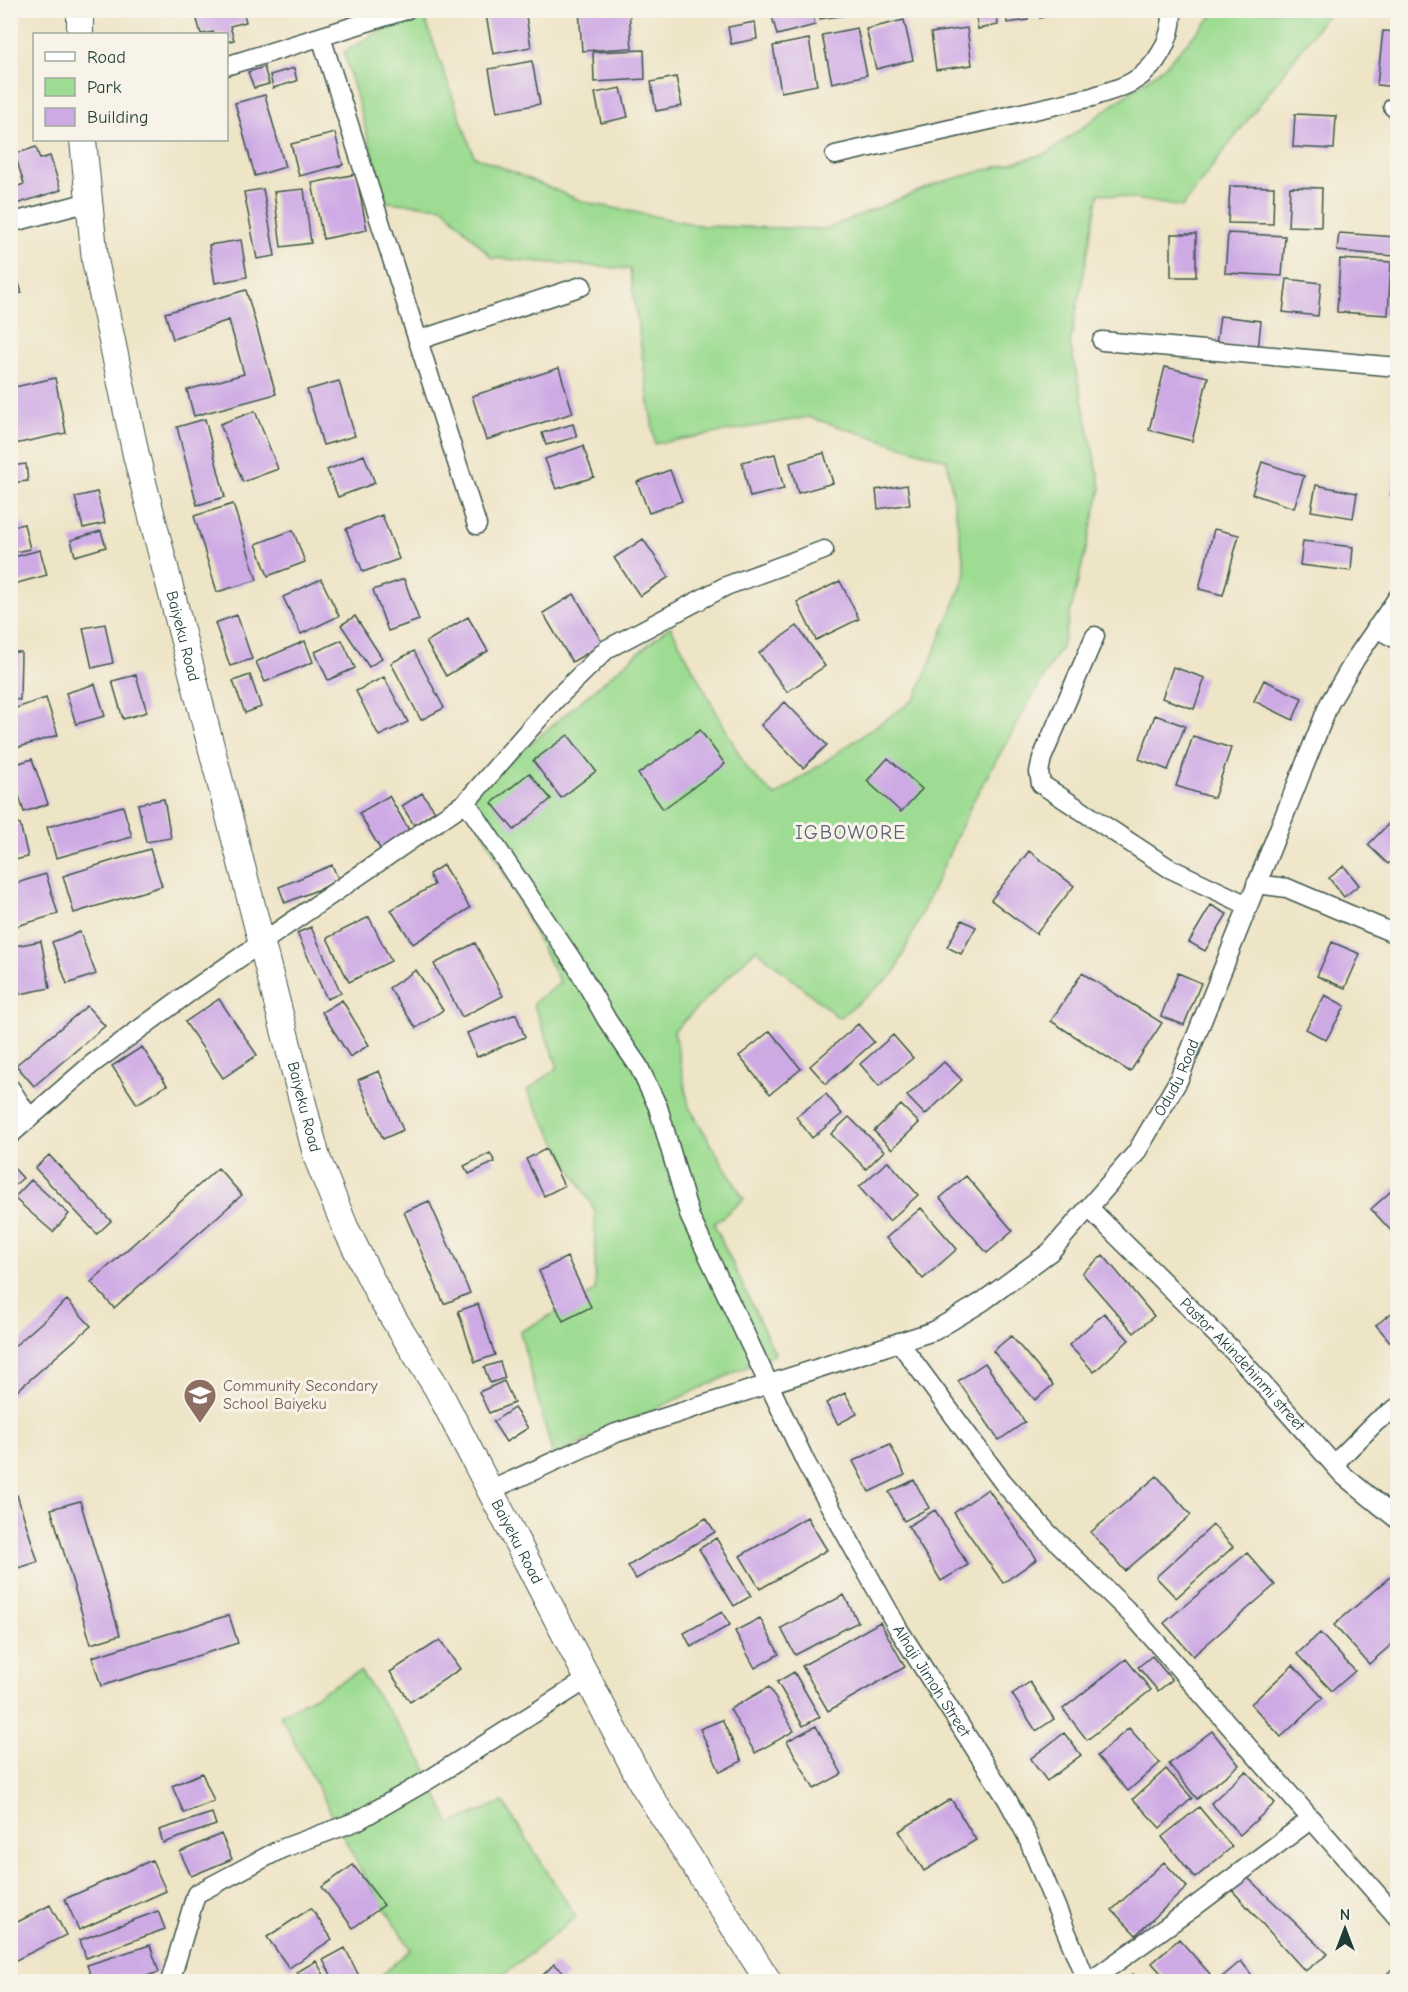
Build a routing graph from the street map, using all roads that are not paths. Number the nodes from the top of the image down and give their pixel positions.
1 (80, 10) edge
2 (406, 10) edge
3 (1172, 10) edge
4 (80, 33) edge
5 (321, 37) junction
6 (228, 65) edge
7 (83, 141) edge
8 (835, 155) dead end
9 (89, 202) junction
10 (10, 224) edge
11 (582, 286) dead end
12 (419, 340) junction
13 (1102, 341) dead end
14 (1398, 367) edge
15 (477, 525) dead end
16 (824, 550) dead end
17 (1398, 597) edge
18 (1376, 628) junction
19 (1095, 636) dead end
20 (1398, 640) edge
21 (466, 802) junction
22 (1256, 884) junction
23 (1247, 905) junction
24 (1398, 935) edge
25 (261, 945) junction
26 (10, 1088) edge
27 (29, 1117) junction
28 (10, 1135) edge
29 (1089, 1208) junction
30 (899, 1342) junction
31 (767, 1383) junction
32 (1398, 1407) edge
33 (1334, 1464) junction
34 (489, 1491) junction
35 (1398, 1520) edge
36 (588, 1679) junction
37 (1310, 1820) junction
38 (1398, 1918) edge
39 (170, 1982) edge
40 (769, 1982) edge
41 (1088, 1982) edge

1 - 4 main road
2 - 5 street
3 - 8 street
5 - 6 street
5 - 12 street
7 - 9 main road, Baiyeku Road
9 - 10 street
9 - 25 main road, Baiyeku Road
11 - 12 street
12 - 15 street
13 - 14 street
16 - 21 street
17 - 18 street, Odudu Road
18 - 20 street
18 - 22 street, Odudu Road
19 - 23 street
21 - 25 street
21 - 31 street, Alhaji Jimoh Street
22 - 23 street, Odudu Road
22 - 24 street
23 - 29 street, Odudu Road
25 - 27 street
25 - 34 main road, Baiyeku Road
26 - 27 street
27 - 28 street
29 - 30 street, Odudu Road
29 - 33 street, Pastor Akindehinmi street
30 - 31 street, Odudu Road
30 - 37 street
31 - 34 street, Odudu Road
31 - 41 street, Alhaji Jimoh Street
32 - 33 street
33 - 35 street, Pastor Akindehinmi street
34 - 36 main road, Baiyeku Road
36 - 39 street
36 - 40 main road, Baiyeku Road
37 - 38 street
37 - 41 street

